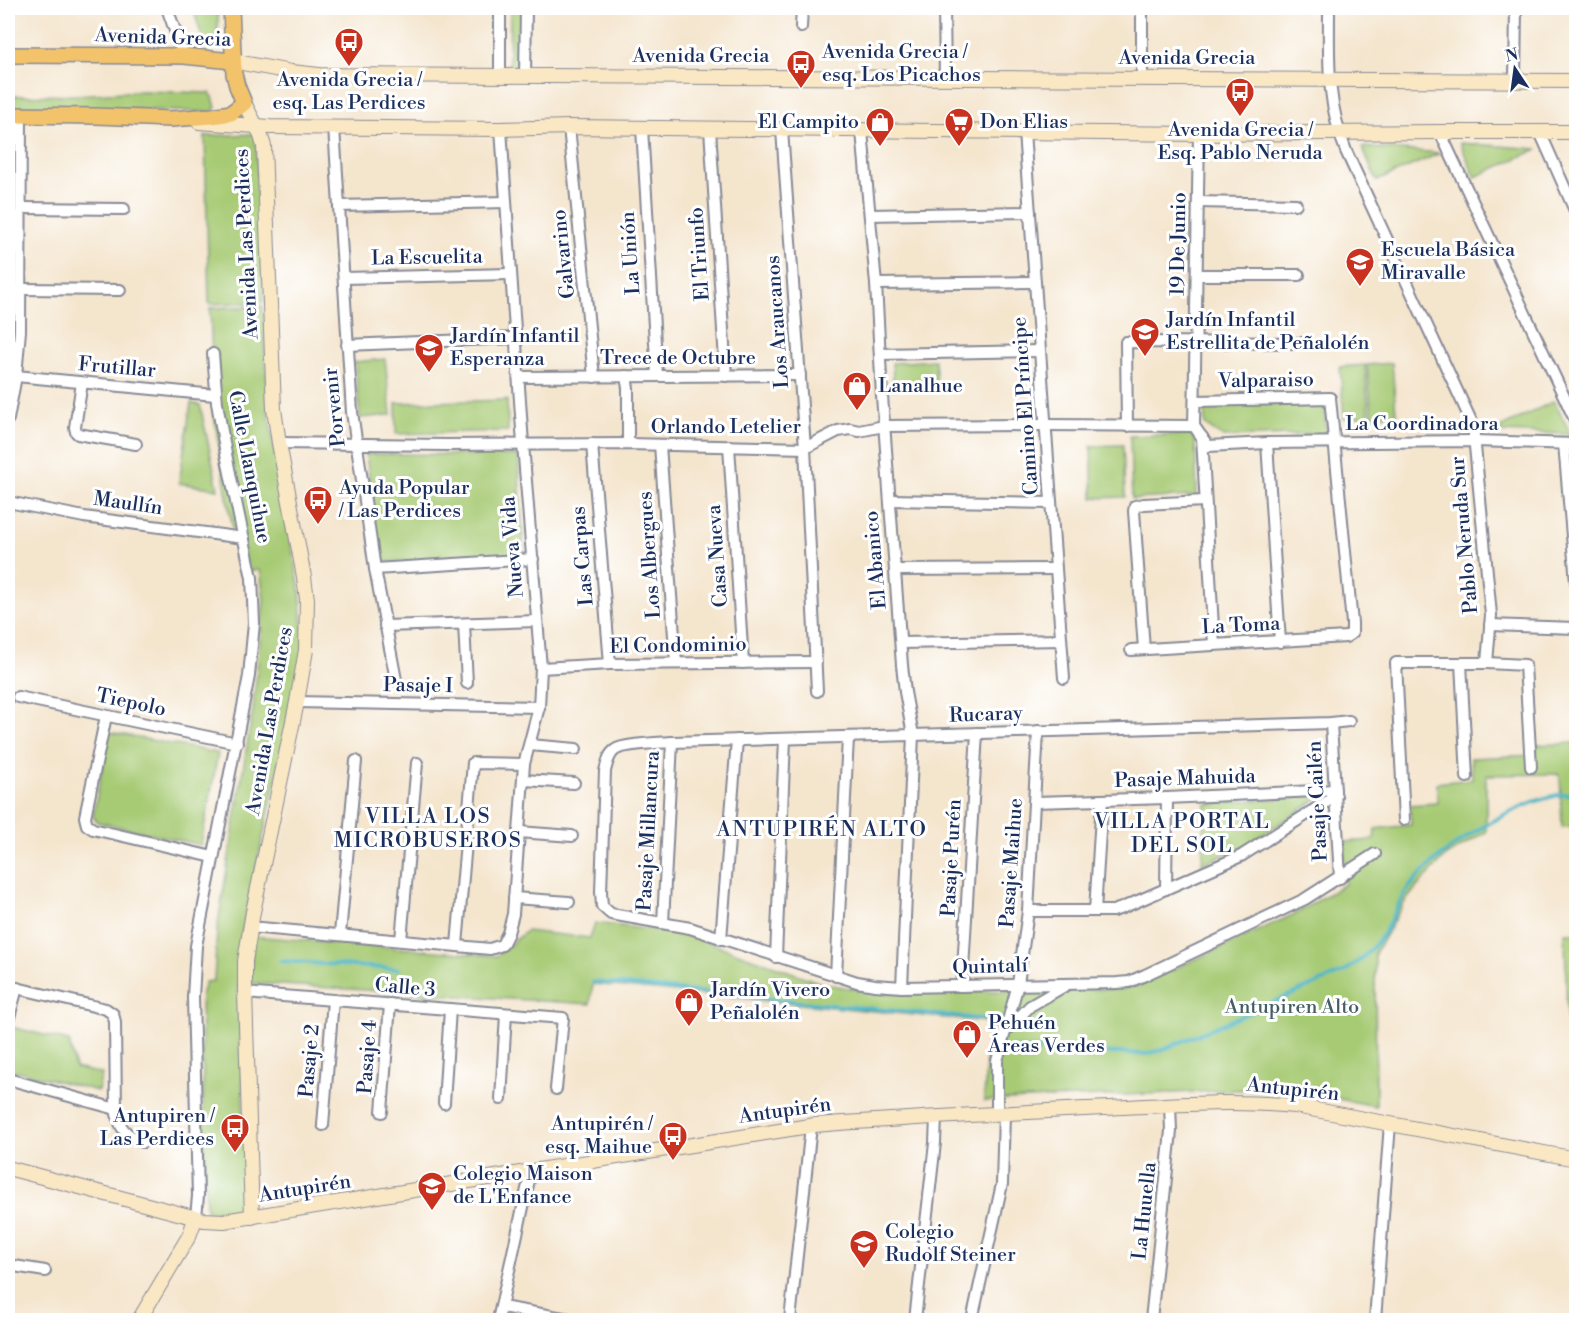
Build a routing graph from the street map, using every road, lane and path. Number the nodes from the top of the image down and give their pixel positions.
1 (167, 8) edge
2 (231, 8) edge
3 (500, 8) edge
4 (526, 8) edge
5 (801, 8) edge
6 (944, 8) edge
7 (1142, 8) edge
8 (1329, 8) edge
9 (1516, 8) edge
10 (801, 27) dead end
11 (8, 55) edge
12 (184, 56) junction
13 (232, 61) junction
14 (500, 76) junction
15 (525, 76) junction
16 (945, 78) junction
17 (1142, 79) junction
18 (1329, 81) junction
19 (1515, 81) junction
20 (1576, 81) edge
21 (244, 103) junction
22 (14, 115) edge
23 (171, 119) junction
24 (256, 126) junction
25 (334, 128) junction
26 (570, 128) junction
27 (642, 128) junction
28 (501, 129) junction
29 (710, 129) junction
30 (782, 130) junction
31 (862, 130) junction
32 (1024, 132) junction
33 (1440, 132) junction
34 (1540, 132) junction
35 (1576, 132) edge
36 (1339, 133) junction
37 (1199, 134) junction
38 (506, 202) junction
39 (1198, 202) junction
40 (1296, 204) dead end
41 (339, 206) junction
42 (21, 208) junction
43 (124, 209) dead end
44 (1030, 212) junction
45 (1576, 213) edge
46 (870, 214) junction
47 (511, 274) junction
48 (1197, 275) junction
49 (1299, 275) dead end
50 (344, 278) junction
51 (1035, 282) junction
52 (876, 284) junction
53 (21, 289) junction
54 (120, 290) dead end
55 (516, 338) junction
56 (1196, 343) junction
57 (1302, 343) dead end
58 (347, 345) junction
59 (1040, 351) junction
60 (213, 354) dead end
61 (880, 354) junction
62 (800, 375) junction
63 (16, 376) junction
64 (626, 376) junction
65 (657, 376) junction
66 (726, 376) junction
67 (519, 377) junction
68 (594, 377) junction
69 (82, 383) junction
70 (216, 395) junction
71 (1195, 401) junction
72 (8, 419) edge
73 (1576, 422) edge
74 (1045, 424) junction
75 (884, 426) junction
76 (1127, 426) junction
77 (1194, 426) junction
78 (1202, 436) junction
79 (1474, 441) junction
80 (1334, 442) junction
81 (279, 443) junction
82 (136, 444) dead end
83 (357, 444) junction
84 (523, 444) junction
85 (592, 444) junction
86 (628, 444) junction
87 (1267, 444) junction
88 (1564, 444) junction
89 (1576, 444) edge
90 (660, 445) junction
91 (729, 446) junction
92 (805, 448) junction
93 (890, 500) junction
94 (1205, 501) junction
95 (8, 502) edge
96 (1051, 503) junction
97 (244, 538) junction
98 (533, 559) junction
99 (375, 569) junction
100 (1056, 569) junction
101 (895, 570) junction
102 (1576, 582) edge
103 (252, 586) joint
104 (537, 621) junction
105 (464, 624) junction
106 (1490, 625) junction
107 (385, 626) junction
108 (1576, 628) edge
109 (1061, 640) junction
110 (1280, 642) junction
111 (901, 643) junction
112 (1214, 645) junction
113 (1144, 649) junction
114 (1131, 650) dead end
115 (816, 662) junction
116 (676, 663) junction
117 (743, 663) junction
118 (1461, 663) junction
119 (1487, 663) junction
120 (610, 664) junction
121 (541, 668) junction
122 (1064, 678) dead end
123 (396, 680) dead end
124 (467, 683) dead end
125 (817, 691) dead end
126 (11, 696) edge
127 (297, 702) junction
128 (539, 706) junction
129 (106, 716) junction
130 (1349, 721) dead end
131 (1331, 723) junction
132 (1038, 731) junction
133 (977, 733) junction
134 (913, 735) junction
135 (848, 738) junction
136 (784, 739) junction
137 (737, 740) junction
138 (672, 742) junction
139 (237, 743) junction
140 (530, 746) junction
141 (576, 749) dead end
142 (356, 761) dead end
143 (417, 763) dead end
144 (524, 764) junction
145 (1531, 767) dead end
146 (1467, 777) dead end
147 (523, 780) junction
148 (574, 783) dead end
149 (1336, 793) junction
150 (1167, 798) junction
151 (1102, 800) junction
152 (1035, 802) junction
153 (1404, 820) dead end
154 (519, 832) junction
155 (572, 836) dead end
156 (1375, 854) dead end
157 (213, 857) junction
158 (1340, 878) junction
159 (1166, 889) junction
160 (601, 892) joint
161 (514, 898) junction
162 (569, 902) dead end
163 (1028, 911) junction
164 (1095, 911) junction
165 (663, 923) junction
166 (250, 927) junction
167 (340, 934) junction
168 (721, 939) junction
169 (401, 940) junction
170 (458, 945) junction
171 (776, 957) junction
172 (836, 976) junction
173 (1069, 983) junction
174 (1018, 984) junction
175 (962, 986) junction
176 (12, 987) edge
177 (902, 987) junction
178 (245, 993) junction
179 (333, 1000) junction
180 (390, 1004) junction
181 (450, 1009) junction
182 (507, 1014) junction
183 (8, 1021) edge
184 (1005, 1033) junction
185 (8, 1079) edge
186 (556, 1089) dead end
187 (501, 1099) dead end
188 (444, 1103) dead end
189 (1170, 1105) junction
190 (116, 1109) junction
191 (382, 1112) dead end
192 (1000, 1114) junction
193 (936, 1117) junction
194 (1390, 1124) junction
195 (322, 1125) dead end
196 (811, 1126) junction
197 (143, 1142) dead end
198 (1576, 1159) edge
199 (8, 1168) edge
200 (531, 1171) junction
201 (196, 1217) junction
202 (252, 1217) junction
203 (8, 1265) edge
204 (45, 1271) dead end
205 (502, 1307) junction
206 (139, 1320) edge
207 (498, 1320) edge
208 (575, 1320) edge
209 (790, 1320) edge
210 (915, 1320) edge
211 (972, 1320) edge
212 (1152, 1320) edge
213 (1375, 1320) edge

1 - 12 street
2 - 13 main road
3 - 14 street
4 - 15 street
5 - 10 street
6 - 16 street
7 - 17 street
8 - 18 street, Pablo Neruda Sur
9 - 19 street
11 - 12 main road, Avenida Grecia
12 - 13 main road, Avenida Grecia
13 - 14 street, Avenida Grecia
13 - 21 main road
14 - 15 street, Avenida Grecia
15 - 16 street, Avenida Grecia
16 - 17 street, Avenida Grecia
17 - 18 street, Avenida Grecia
18 - 19 street, Avenida Grecia
18 - 36 street, Pablo Neruda Sur
19 - 20 street, Avenida Grecia
21 - 23 main road
21 - 24 street, Avenida Las Perdices
22 - 23 main road
22 - 42 street
23 - 24 street
24 - 25 street
24 - 81 street, Avenida Las Perdices
25 - 28 street
25 - 41 street, Porvenir
26 - 27 street
26 - 28 street
26 - 68 street, Galvarino
27 - 29 street
27 - 65 street, La Unión
28 - 38 street, Nueva Vida
29 - 30 street
29 - 66 street, El Triunfo
30 - 31 street
30 - 62 street, Los Araucanos
31 - 32 street
31 - 46 street, El Abanico
32 - 37 street
32 - 44 street, Camino El Príncipe
33 - 34 street
33 - 36 street
33 - 73 street
34 - 35 street
34 - 45 street
36 - 37 street
36 - 79 street, Pablo Neruda Sur
37 - 39 street, 19 De Junio
38 - 41 street
38 - 47 street, Nueva Vida
39 - 40 street
39 - 48 street, 19 De Junio
41 - 50 street, Porvenir
42 - 43 street
42 - 53 street
44 - 46 street
44 - 51 street, Camino El Príncipe
46 - 52 street, El Abanico
47 - 50 street, La Escuelita
47 - 55 street, Nueva Vida
48 - 49 street
48 - 56 street, 19 De Junio
50 - 58 street, Porvenir
51 - 52 street
51 - 59 street, Camino El Príncipe
52 - 61 street, El Abanico
53 - 54 street
53 - 63 street
55 - 58 street
55 - 67 street, Nueva Vida
56 - 57 street
56 - 71 street, 19 De Junio
56 - 76 street
58 - 83 street, Porvenir
59 - 61 street
59 - 74 street, Camino El Príncipe
60 - 70 street, Calle Llanquihue
61 - 75 street, El Abanico
62 - 66 street, Trece de Octubre
62 - 92 street, Los Araucanos
63 - 69 street, Frutillar
63 - 72 street
64 - 65 street, Trece de Octubre
64 - 68 street, Trece de Octubre
64 - 86 street
65 - 66 street, Trece de Octubre
67 - 68 street, Trece de Octubre
67 - 84 street, Nueva Vida
69 - 70 street, Frutillar
69 - 82 street
70 - 97 street, Calle Llanquihue
71 - 77 street, 19 De Junio
71 - 80 street, Valparaiso
74 - 75 street, Orlando Letelier
74 - 76 street, Orlando Letelier
74 - 96 street, Camino El Príncipe
75 - 92 street, Orlando Letelier
75 - 93 street, El Abanico
76 - 77 street, Orlando Letelier
77 - 78 street
78 - 87 street
78 - 94 street
79 - 80 street, La Coordinadora
79 - 88 street, La Coordinadora
79 - 106 street, Pablo Neruda Sur
80 - 87 street, La Coordinadora
80 - 110 street, La Toma
81 - 83 street, Orlando Letelier
81 - 127 street, Avenida Las Perdices
83 - 84 street, Orlando Letelier
83 - 99 street, Porvenir
84 - 85 street, Orlando Letelier
84 - 98 street, Nueva Vida
85 - 86 street, Orlando Letelier
85 - 120 street, Las Carpas
86 - 90 street, Orlando Letelier
87 - 110 street
88 - 89 street, La Coordinadora
88 - 102 street
90 - 91 street, Orlando Letelier
90 - 116 street, Los Albergues
91 - 92 street, Orlando Letelier
91 - 117 street, Casa Nueva
92 - 115 street, Los Araucanos
93 - 96 street
93 - 101 street, El Abanico
94 - 112 street
94 - 113 street
95 - 97 street, Maullín
96 - 100 street, Camino El Príncipe
97 - 103 street, Calle Llanquihue
98 - 99 street
98 - 104 street, Nueva Vida
99 - 107 street, Porvenir
100 - 101 street
100 - 109 street, Camino El Príncipe
101 - 111 street, El Abanico
103 - 139 street, Avenida Las Perdices
104 - 105 street
104 - 121 street, Nueva Vida
105 - 107 street
105 - 124 street
106 - 108 street
106 - 119 street, Pablo Neruda Sur
107 - 123 street, Porvenir
109 - 111 street
109 - 122 street, Camino El Príncipe
110 - 112 street, La Toma
111 - 134 street, El Abanico
112 - 113 street, La Toma
113 - 114 street, La Toma
115 - 117 street, El Condominio
115 - 125 street, Los Araucanos
116 - 117 street, El Condominio
116 - 120 street, El Condominio
118 - 119 street
118 - 146 street
118 - 153 street
119 - 145 street
120 - 121 street, El Condominio
121 - 128 street, Nueva Vida
126 - 129 street, Tiepolo
127 - 128 street, Pasaje I
127 - 166 street, Avenida Las Perdices
128 - 140 street, Nueva Vida
129 - 139 street, Tiepolo
129 - 157 street
130 - 131 street, Rucaray
131 - 132 street, Rucaray
131 - 149 street, Pasaje Cailén
132 - 133 street, Rucaray
132 - 152 street, Pasaje Maihue
133 - 134 street, Rucaray
133 - 175 street, Pasaje Purén
134 - 135 street, Rucaray
134 - 177 street, El Abanico
135 - 136 street, Rucaray
135 - 172 street
136 - 137 street, Rucaray
136 - 171 street
137 - 138 street, Rucaray
137 - 168 street
138 - 160 street, Rucaray
138 - 165 street, Pasaje Millancura
139 - 157 street, Avenida Las Perdices
140 - 141 street
140 - 144 street, Nueva Vida
142 - 167 street
143 - 169 street
144 - 147 street, Nueva Vida
144 - 170 street
147 - 148 street
147 - 154 street, Nueva Vida
149 - 150 street, Pasaje Mahuida
149 - 158 street, Pasaje Cailén
149 - 159 street
150 - 151 street, Pasaje Mahuida
150 - 159 street
151 - 152 street, Pasaje Mahuida
151 - 164 street
152 - 163 street, Pasaje Maihue
154 - 155 street
154 - 161 street, Nueva Vida
156 - 158 street, Quintalí
157 - 201 street, Avenida Las Perdices
158 - 173 street, Quintalí
159 - 164 street
160 - 165 street, Quintalí
161 - 162 street
161 - 170 street, Nueva Vida
163 - 164 street
163 - 174 street, Pasaje Maihue
165 - 168 street, Quintalí
166 - 167 street
166 - 178 street, Avenida Las Perdices
167 - 169 street
168 - 171 street, Quintalí
169 - 170 street
171 - 172 street, Quintalí
172 - 177 street, Quintalí
173 - 174 street, Quintalí
173 - 184 street, Pasaje Maihue
174 - 175 street, Quintalí
174 - 184 street, Pasaje Maihue
175 - 177 street, Quintalí
176 - 183 street
176 - 190 street
178 - 179 street, Calle 3
178 - 202 street, Avenida Las Perdices
179 - 180 street, Calle 3
179 - 195 street, Pasaje 2
180 - 181 street, Calle 3
180 - 191 street, Pasaje 4
181 - 182 street, Calle 3
181 - 188 street
182 - 186 street, Calle 3
182 - 187 street
184 - 192 street, Pasaje Maihue
185 - 190 street
189 - 192 street, Antupirén
189 - 194 street, Antupirén
189 - 212 street, La Huuella
190 - 197 street
192 - 193 street, Antupirén
192 - 211 street, Pasaje Maihue
193 - 196 street, Antupirén
193 - 210 street
194 - 198 street, Antupirén
194 - 213 street
196 - 200 street, Antupirén
196 - 209 street
199 - 201 street, Antupirén
200 - 202 street, Antupirén
200 - 205 street
201 - 202 street, Antupirén
201 - 206 street, Avenida Las Perdices
203 - 204 street
205 - 207 street
205 - 208 street

